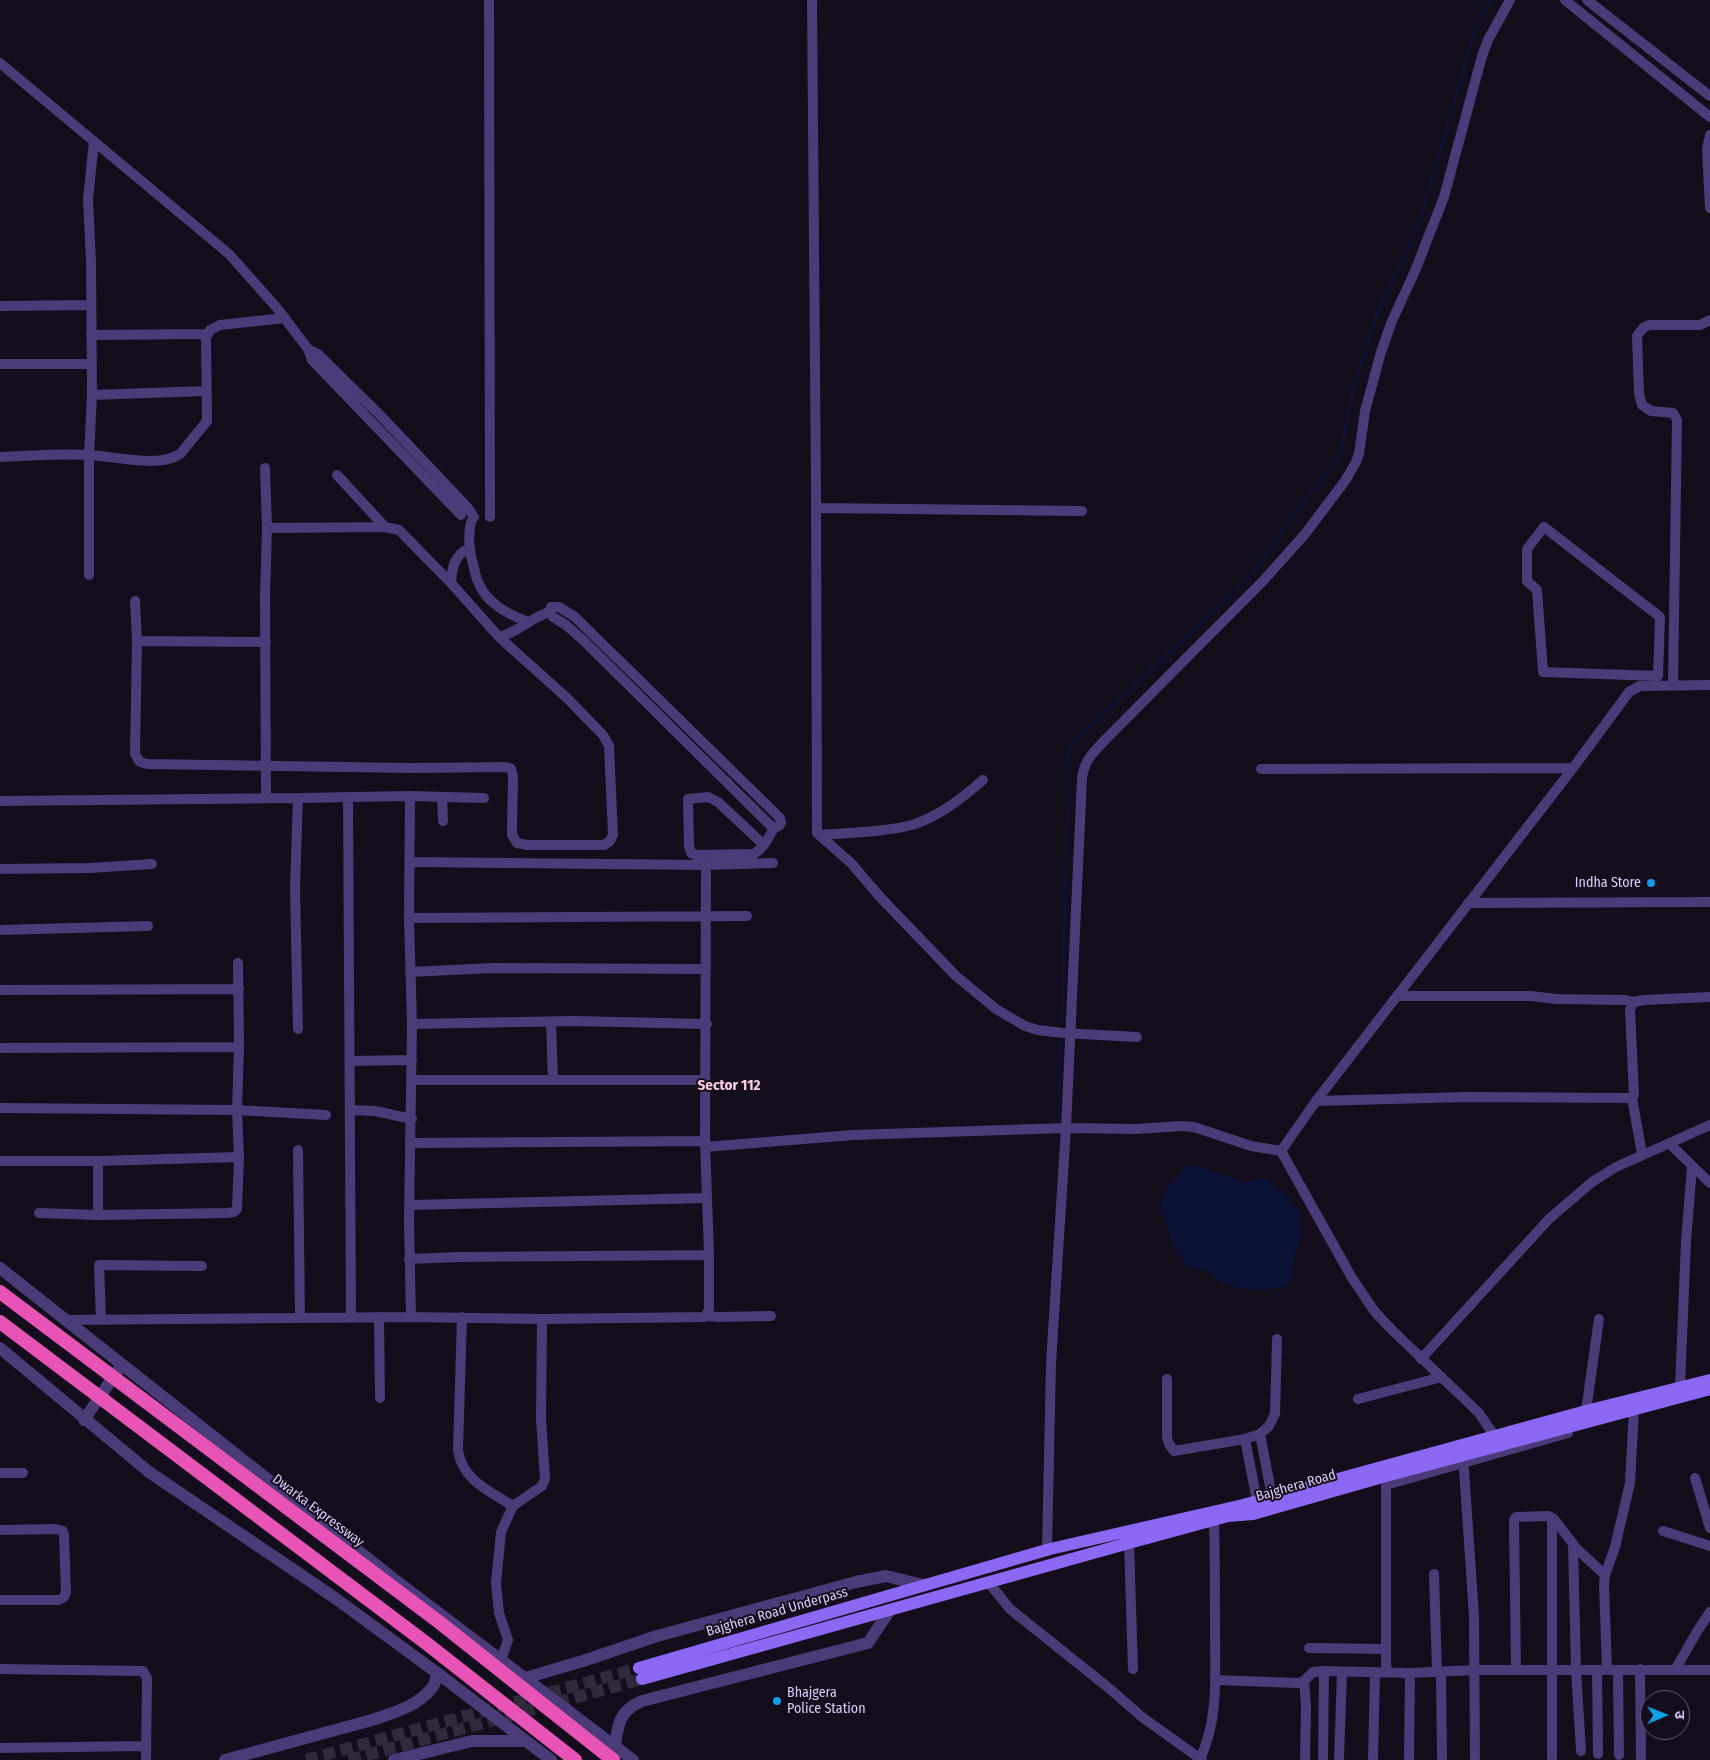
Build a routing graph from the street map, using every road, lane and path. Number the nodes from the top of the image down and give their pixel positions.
1 (489, 0) edge
2 (812, 0) edge
3 (1510, 0) edge
4 (1564, 0) edge
5 (1588, 0) edge
6 (0, 63) edge
7 (1710, 96) edge
8 (1710, 117) edge
9 (1710, 135) edge
10 (94, 141) junction
11 (1710, 208) edge
12 (91, 305) junction
13 (0, 306) edge
14 (285, 318) junction
15 (1710, 320) edge
16 (207, 334) junction
17 (91, 335) junction
18 (0, 364) edge
19 (91, 364) junction
20 (206, 391) junction
21 (92, 395) junction
22 (89, 454) junction
23 (0, 457) edge
24 (265, 468) dead end
25 (337, 475) dead end
26 (443, 489) junction
27 (816, 508) junction
28 (1082, 511) dead end
29 (460, 515) dead end
30 (490, 517) dead end
31 (385, 527) junction
32 (267, 528) junction
33 (469, 549) junction
34 (89, 575) dead end
35 (451, 583) junction
36 (135, 601) dead end
37 (549, 612) junction
38 (528, 622) junction
39 (500, 637) junction
40 (137, 641) junction
41 (266, 642) junction
42 (605, 647) junction
43 (597, 654) junction
44 (1640, 681) junction
45 (1674, 684) junction
46 (1710, 685) edge
47 (266, 765) junction
48 (1573, 768) junction
49 (1261, 769) dead end
50 (983, 780) dead end
51 (410, 796) junction
52 (442, 797) junction
53 (266, 798) junction
54 (298, 798) junction
55 (348, 798) junction
56 (484, 798) dead end
57 (0, 801) edge
58 (443, 821) dead end
59 (774, 828) junction
60 (819, 835) junction
61 (764, 846) junction
62 (410, 862) junction
63 (152, 864) dead end
64 (773, 864) dead end
65 (706, 865) junction
66 (0, 869) edge
67 (1710, 902) edge
68 (1468, 903) junction
69 (748, 916) dead end
70 (706, 917) junction
71 (409, 918) junction
72 (148, 926) dead end
73 (0, 930) edge
74 (238, 963) dead end
75 (706, 969) junction
76 (410, 972) junction
77 (239, 989) junction
78 (0, 990) edge
79 (1398, 996) junction
80 (1710, 997) edge
81 (1632, 1002) junction
82 (551, 1022) junction
83 (412, 1024) junction
84 (707, 1024) junction
85 (298, 1029) dead end
86 (1070, 1034) junction
87 (1137, 1037) dead end
88 (239, 1047) junction
89 (0, 1048) edge
90 (412, 1060) junction
91 (351, 1061) junction
92 (412, 1080) junction
93 (553, 1080) junction
94 (704, 1080) junction
95 (1632, 1098) junction
96 (1316, 1101) junction
97 (0, 1108) edge
98 (237, 1110) junction
99 (351, 1110) junction
100 (326, 1115) dead end
101 (412, 1119) junction
102 (1710, 1125) edge
103 (1066, 1128) junction
104 (412, 1143) junction
105 (1669, 1143) junction
106 (705, 1144) junction
107 (298, 1150) dead end
108 (1281, 1151) junction
109 (1642, 1154) junction
110 (239, 1157) junction
111 (0, 1161) edge
112 (98, 1161) junction
113 (1692, 1167) junction
114 (1710, 1183) edge
115 (707, 1198) junction
116 (410, 1205) junction
117 (39, 1213) dead end
118 (98, 1215) junction
119 (709, 1256) junction
120 (409, 1259) junction
121 (202, 1266) dead end
122 (0, 1268) edge
123 (0, 1292) edge
124 (412, 1316) junction
125 (707, 1316) junction
126 (771, 1316) dead end
127 (351, 1317) junction
128 (379, 1317) junction
129 (300, 1318) junction
130 (462, 1318) junction
131 (101, 1319) junction
132 (542, 1319) junction
133 (1599, 1319) dead end
134 (64, 1320) junction
135 (0, 1322) edge
136 (1277, 1339) dead end
137 (0, 1348) edge
138 (1421, 1359) junction
139 (121, 1364) junction
140 (1442, 1377) junction
141 (1167, 1379) dead end
142 (1710, 1380) edge
143 (1680, 1387) junction
144 (1710, 1389) edge
145 (380, 1398) dead end
146 (1358, 1399) dead end
147 (1586, 1411) junction
148 (1634, 1412) junction
149 (84, 1420) junction
150 (1260, 1434) junction
151 (1245, 1439) junction
152 (1497, 1440) junction
153 (1463, 1459) junction
154 (0, 1473) edge
155 (23, 1473) dead end
156 (1695, 1478) dead end
157 (1386, 1480) junction
158 (1272, 1497) junction
159 (1257, 1502) junction
160 (513, 1506) junction
161 (1552, 1518) junction
162 (1214, 1521) junction
163 (1710, 1528) edge
164 (0, 1530) edge
165 (1663, 1531) dead end
166 (1085, 1541) junction
167 (1129, 1543) junction
168 (1573, 1545) junction
169 (1710, 1546) edge
170 (1046, 1550) junction
171 (1086, 1556) junction
172 (1434, 1574) dead end
173 (1605, 1575) junction
174 (988, 1583) junction
175 (923, 1585) junction
176 (0, 1600) edge
177 (890, 1610) junction
178 (1710, 1612) edge
179 (1308, 1648) dead end
180 (1386, 1649) junction
181 (501, 1660) junction
182 (0, 1669) edge
183 (1133, 1669) dead end
184 (1640, 1669) junction
185 (1475, 1670) junction
186 (1516, 1670) junction
187 (1576, 1670) junction
188 (1602, 1670) junction
189 (1618, 1670) junction
190 (1676, 1670) junction
191 (1710, 1670) edge
192 (1324, 1671) junction
193 (1439, 1671) junction
194 (1553, 1671) junction
195 (1342, 1672) junction
196 (1374, 1672) junction
197 (1388, 1672) junction
198 (1410, 1673) junction
199 (438, 1674) junction
200 (524, 1678) junction
201 (1215, 1680) junction
202 (1304, 1681) junction
203 (526, 1741) junction
204 (145, 1746) junction
205 (0, 1748) edge
206 (1581, 1751) dead end
207 (614, 1753) edge
208 (1598, 1754) dead end
209 (1619, 1755) dead end
210 (1552, 1758) dead end
211 (1641, 1758) dead end
212 (1201, 1759) edge
213 (146, 1760) edge
214 (225, 1760) edge
215 (394, 1760) edge
216 (552, 1760) edge
217 (575, 1760) edge
218 (633, 1760) edge
219 (1306, 1760) edge
220 (1323, 1760) edge
221 (1339, 1760) edge
222 (1374, 1760) edge
223 (1409, 1760) edge
224 (1442, 1760) edge
225 (1475, 1760) edge

1 - 30 street
2 - 27 street
3 - 86 street
4 - 8 street
5 - 7 street
6 - 10 street
9 - 11 street
10 - 12 street
10 - 14 street
12 - 13 street
12 - 17 street
14 - 16 street
14 - 26 street
15 - 45 street
16 - 17 street
16 - 20 street
17 - 19 street
18 - 19 street
19 - 21 street
20 - 21 street
20 - 22 street
21 - 22 street
22 - 23 street
22 - 34 street
24 - 32 street
25 - 31 street
26 - 29 street
26 - 33 street
27 - 28 street
27 - 60 street
31 - 32 street
31 - 35 street
32 - 41 street
33 - 35 street
33 - 38 street
35 - 39 street
36 - 40 street
37 - 38 street
37 - 42 street
37 - 43 street
38 - 39 street
39 - 47 street
40 - 41 street
40 - 47 street
41 - 47 street
42 - 43 street
42 - 59 street
43 - 59 street
44 - 44 street
44 - 45 street
44 - 48 street
45 - 46 street
47 - 53 street
48 - 49 street
48 - 68 street
50 - 60 street
51 - 52 street
51 - 55 street
51 - 62 street
52 - 56 street
52 - 58 street
53 - 54 street
53 - 57 street
54 - 55 street
54 - 85 street
55 - 91 street
59 - 61 street
60 - 86 street
61 - 61 street
62 - 65 street
62 - 71 street
63 - 66 street
64 - 65 street
65 - 70 street
67 - 68 street
68 - 79 street
69 - 70 street
70 - 71 street
70 - 75 street
71 - 76 street
72 - 73 street
74 - 77 street
75 - 76 street
75 - 84 street
76 - 83 street
77 - 78 street
77 - 88 street
79 - 81 street
79 - 96 street
80 - 81 street
81 - 95 street
82 - 83 street
82 - 84 street
82 - 93 street
83 - 90 street
84 - 94 street
86 - 87 street
86 - 103 street
88 - 89 street
88 - 98 street
90 - 91 street
90 - 92 street
91 - 99 street
92 - 93 street
92 - 101 street
93 - 94 street
94 - 106 street
95 - 96 street
95 - 109 street
96 - 108 street
97 - 98 street
98 - 100 street
98 - 110 street
99 - 101 street
99 - 127 street
101 - 104 street
102 - 105 street
103 - 106 street
103 - 108 street
103 - 170 street
104 - 106 street
104 - 116 street
105 - 109 street
105 - 113 street
106 - 115 street
107 - 129 street
108 - 138 street
109 - 138 street
110 - 112 street
110 - 118 street
111 - 112 street
112 - 118 street
113 - 114 street
113 - 143 street
115 - 116 street
115 - 119 street
116 - 120 street
117 - 118 street
119 - 120 street
119 - 125 street
120 - 124 street
121 - 131 street
122 - 134 street
123 - 207 highway, Dwarka Expressway
124 - 128 street
124 - 130 street
125 - 126 street
125 - 132 street
127 - 128 street
127 - 129 street
128 - 145 street
129 - 131 street
130 - 132 street
130 - 160 street
131 - 134 street
132 - 160 street
133 - 147 street
134 - 139 street
135 - 217 highway
136 - 150 street
137 - 149 street
138 - 140 street
139 - 149 street
139 - 181 street
140 - 146 street
140 - 152 street
141 - 151 street
142 - 143 main road, Bajghera Road
143 - 147 main road, Bajghera Road
144 - 148 main road, Bajghera Road
147 - 152 main road, Bajghera Road
148 - 152 main road, Bajghera Road
148 - 153 street
148 - 173 street
149 - 199 street
150 - 151 street
150 - 158 street
151 - 159 street
152 - 153 main road, Bajghera Road
152 - 158 main road, Bajghera Road
153 - 157 main road, Bajghera Road
153 - 185 street
154 - 155 street
156 - 163 street
157 - 162 main road, Bajghera Road
157 - 180 street
158 - 159 main road, Bajghera Road
159 - 166 main road, Bajghera Road
160 - 181 street
161 - 168 street
161 - 186 street
161 - 194 street
162 - 167 main road, Bajghera Road
162 - 201 street
164 - 176 street
165 - 169 street
166 - 170 main road, Bajghera Road Underpass
166 - 171 main road
167 - 171 main road, Bajghera Road
167 - 183 street
168 - 173 street
168 - 187 street
170 - 175 main road, Bajghera Road Underpass
171 - 174 main road, Bajghera Road
172 - 193 street
173 - 188 street
174 - 177 main road, Bajghera Road
174 - 212 street
175 - 177 main road, Bajghera Road Underpass
175 - 200 street
177 - 207 street
178 - 190 street
179 - 180 street
180 - 197 street
181 - 200 street
182 - 204 street
184 - 189 street
184 - 190 street
184 - 211 street
185 - 186 street
185 - 193 street
185 - 225 street
186 - 194 street
187 - 188 street
187 - 194 street
187 - 206 street
188 - 189 street
188 - 208 street
189 - 209 street
190 - 191 street
192 - 195 street
192 - 202 street
192 - 220 street
193 - 198 street
193 - 224 street
194 - 210 street
195 - 196 street
195 - 221 street
196 - 197 street
196 - 222 street
197 - 198 street
198 - 223 street
199 - 203 street
199 - 214 street
200 - 207 street
201 - 202 street
201 - 212 street
202 - 219 street
203 - 215 street
203 - 216 street
204 - 205 street
204 - 213 street
207 - 218 street

